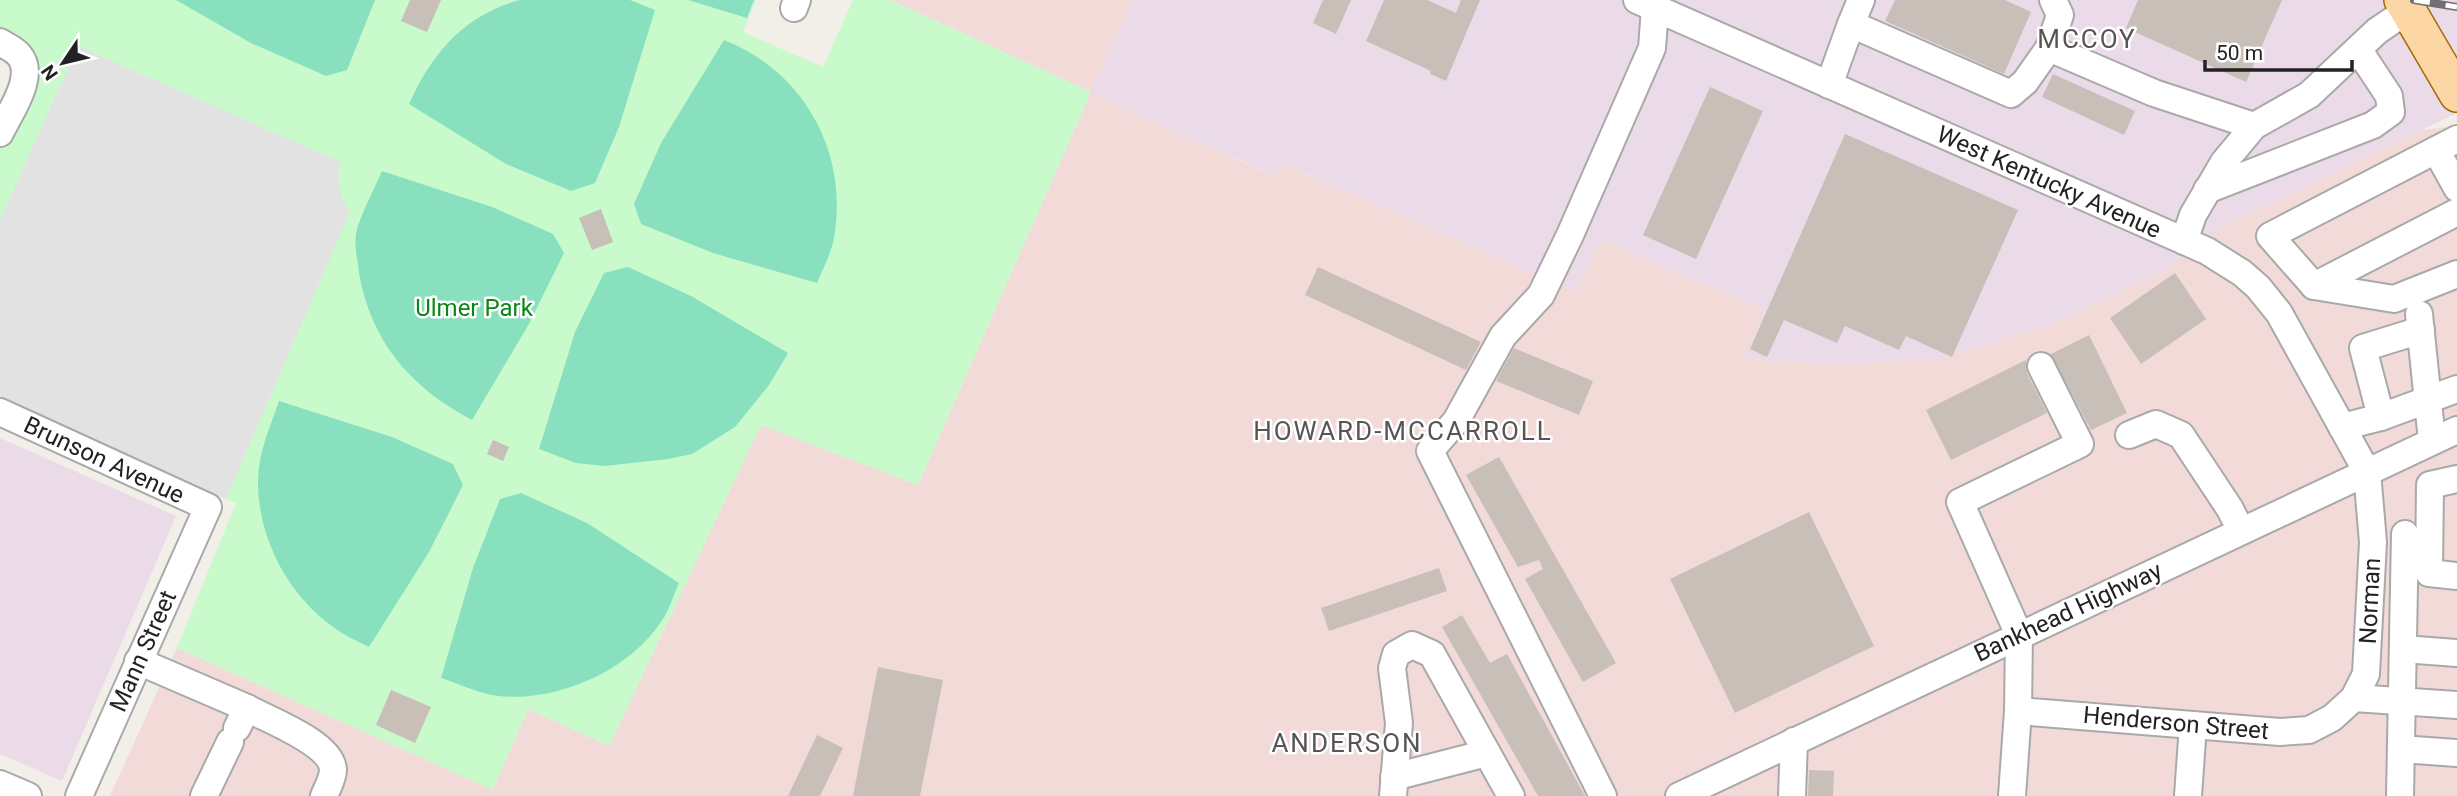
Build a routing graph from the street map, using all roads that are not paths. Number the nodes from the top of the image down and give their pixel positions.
1 (2053, 0) edge
2 (1646, 4) edge
3 (2405, 5) edge
4 (1856, 12) edge
5 (0, 42) edge
6 (2049, 48) junction
7 (2358, 49) junction
8 (1829, 85) junction
9 (2457, 94) edge
10 (2254, 126) junction
11 (0, 134) edge
12 (2446, 144) edge
13 (2457, 188) edge
14 (2207, 190) junction
15 (2457, 212) edge
16 (2184, 241) junction
17 (2457, 274) edge
18 (2314, 286) junction
19 (2417, 290) junction
20 (2421, 330) junction
21 (2041, 366) dead end
22 (2457, 389) edge
23 (2427, 402) junction
24 (0, 412) edge
25 (2381, 417) junction
26 (2342, 427) junction
27 (2129, 435) dead end
28 (2444, 436) edge
29 (2367, 472) junction
30 (2457, 478) edge
31 (208, 507) joint
32 (2241, 531) junction
33 (2417, 533) junction
34 (2373, 535) junction
35 (2457, 576) edge
36 (2019, 635) junction
37 (2403, 649) junction
38 (2457, 653) edge
39 (138, 661) junction
40 (2354, 698) junction
41 (2402, 700) junction
42 (2457, 705) edge
43 (2018, 711) junction
44 (2332, 718) joint
45 (2193, 725) junction
46 (238, 726) junction
47 (1794, 741) junction
48 (2401, 749) junction
49 (1487, 753) junction
50 (2457, 753) edge
51 (0, 784) edge
52 (1394, 787) edge
53 (27, 796) edge
54 (79, 796) edge
55 (204, 796) edge
56 (324, 796) edge
57 (1511, 796) edge
58 (1603, 796) edge
59 (1679, 796) edge
60 (1792, 796) edge
61 (2011, 796) edge
62 (2188, 796) edge
63 (2400, 796) edge

1 - 6 street
2 - 8 street, West Kentucky Avenue
2 - 58 street
3 - 7 street
3 - 9 main road
4 - 6 street
4 - 8 street
5 - 11 street
6 - 10 street
7 - 10 street
7 - 14 street
8 - 16 street, West Kentucky Avenue
10 - 14 street
12 - 13 street
12 - 18 street
14 - 16 street
15 - 18 street
16 - 26 street, West Kentucky Avenue
17 - 19 street
18 - 19 street
19 - 20 street
20 - 23 street
20 - 25 street
21 - 36 street
22 - 23 street
23 - 25 street
23 - 28 street
24 - 31 street, Brunson Avenue
25 - 26 street
26 - 29 street, West Kentucky Avenue
27 - 32 street
28 - 29 street, Bankhead Highway
28 - 30 street
29 - 32 street, Bankhead Highway
29 - 34 street, Norman
30 - 33 street
31 - 39 street, Mann Street
32 - 36 street, Bankhead Highway
33 - 34 street
33 - 35 street
33 - 37 street
34 - 40 street, Norman
36 - 43 street
36 - 47 street, Bankhead Highway
37 - 38 street
37 - 41 street
39 - 46 street
39 - 54 street, Mann Street
40 - 41 street
40 - 44 street, Norman
41 - 42 street
41 - 48 street
43 - 45 street, Henderson Street
43 - 61 street
44 - 45 street, Henderson Street
45 - 62 street
46 - 55 street
46 - 56 street
47 - 59 street, Bankhead Highway
47 - 60 street
48 - 50 street
48 - 63 street
49 - 52 street
49 - 52 street
49 - 57 street
51 - 53 street

